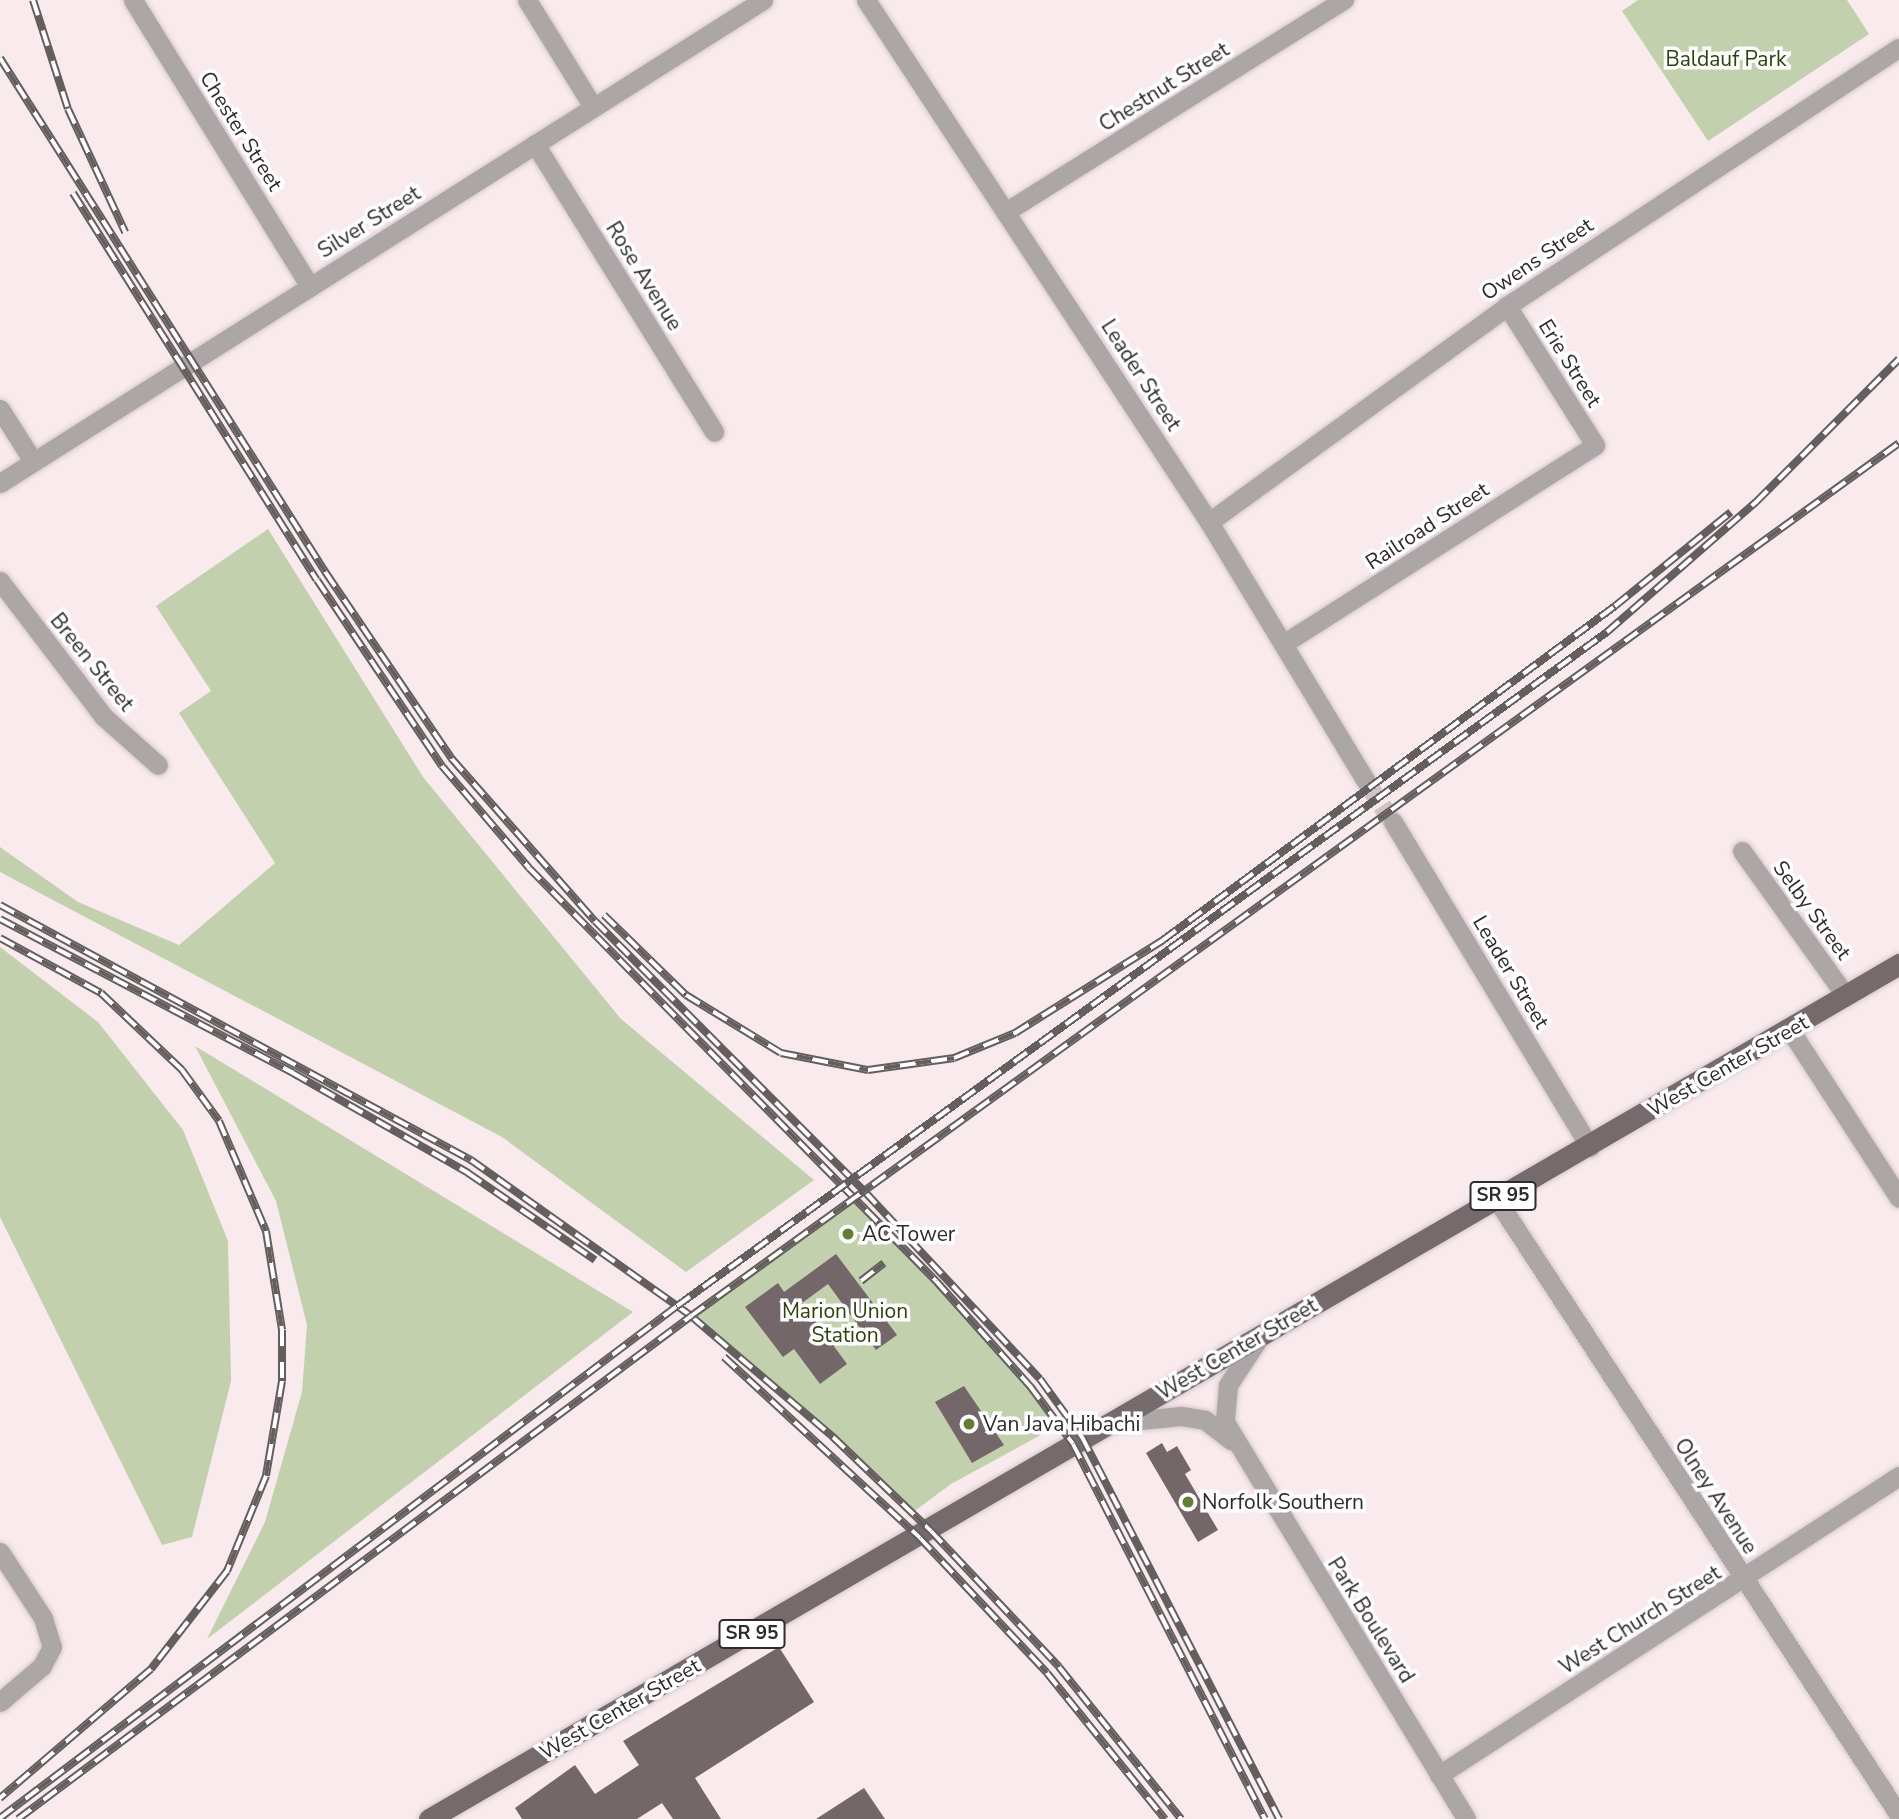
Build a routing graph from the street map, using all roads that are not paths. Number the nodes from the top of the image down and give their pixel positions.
1 (133, 0) edge
2 (527, 0) edge
3 (763, 0) edge
4 (866, 0) edge
5 (1344, 0) edge
6 (1899, 48) edge
7 (593, 107) junction
8 (535, 144) junction
9 (1007, 211) junction
10 (310, 287) junction
11 (1507, 306) junction
12 (0, 409) edge
13 (714, 432) dead end
14 (1595, 445) joint
15 (33, 461) junction
16 (0, 483) edge
17 (1209, 522) junction
18 (0, 581) edge
19 (1283, 644) junction
20 (158, 765) dead end
21 (1366, 781) tunnel mouth
22 (1393, 822) tunnel mouth
23 (1742, 851) dead end
24 (1899, 964) edge
25 (1846, 996) junction
26 (1790, 1030) junction
27 (1590, 1146) junction
28 (1899, 1198) edge
29 (1497, 1200) junction
30 (1264, 1334) junction
31 (1105, 1424) junction
32 (1236, 1446) junction
33 (1899, 1476) edge
34 (0, 1552) edge
35 (1744, 1581) junction
36 (0, 1702) edge
37 (1439, 1775) junction
38 (1899, 1815) edge
39 (429, 1819) edge
40 (1466, 1819) edge

1 - 10 street, Chester Street
2 - 7 street
3 - 7 street, Silver Street
4 - 9 street, Leader Street
5 - 9 street, Chestnut Street
6 - 11 street, Owens Street
7 - 8 street, Silver Street
8 - 10 street, Silver Street
8 - 13 street, Rose Avenue
9 - 17 street, Leader Street
10 - 15 street, Silver Street
11 - 14 street, Erie Street
11 - 17 street, Owens Street
12 - 15 street
14 - 19 street, Railroad Street
15 - 16 street, Silver Street
17 - 19 street, Leader Street
18 - 20 street, Breen Street
19 - 21 street, Leader Street
22 - 27 street, Leader Street
23 - 25 street, Selby Street
24 - 25 main road, West Center Street / SR 95
25 - 26 main road, West Center Street / SR 95
26 - 27 main road, West Center Street / SR 95
26 - 28 street
27 - 29 main road, West Center Street / SR 95
29 - 30 main road, West Center Street / SR 95
29 - 35 street, Olney Avenue
30 - 31 main road, West Center Street / SR 95
30 - 32 street, Park Boulevard
31 - 32 street, Park Boulevard
31 - 39 main road, West Center Street / SR 95
32 - 37 street, Park Boulevard
33 - 35 street, West Church Street
34 - 36 street
35 - 37 street, West Church Street
35 - 38 street, Olney Avenue
37 - 40 street, Park Boulevard

